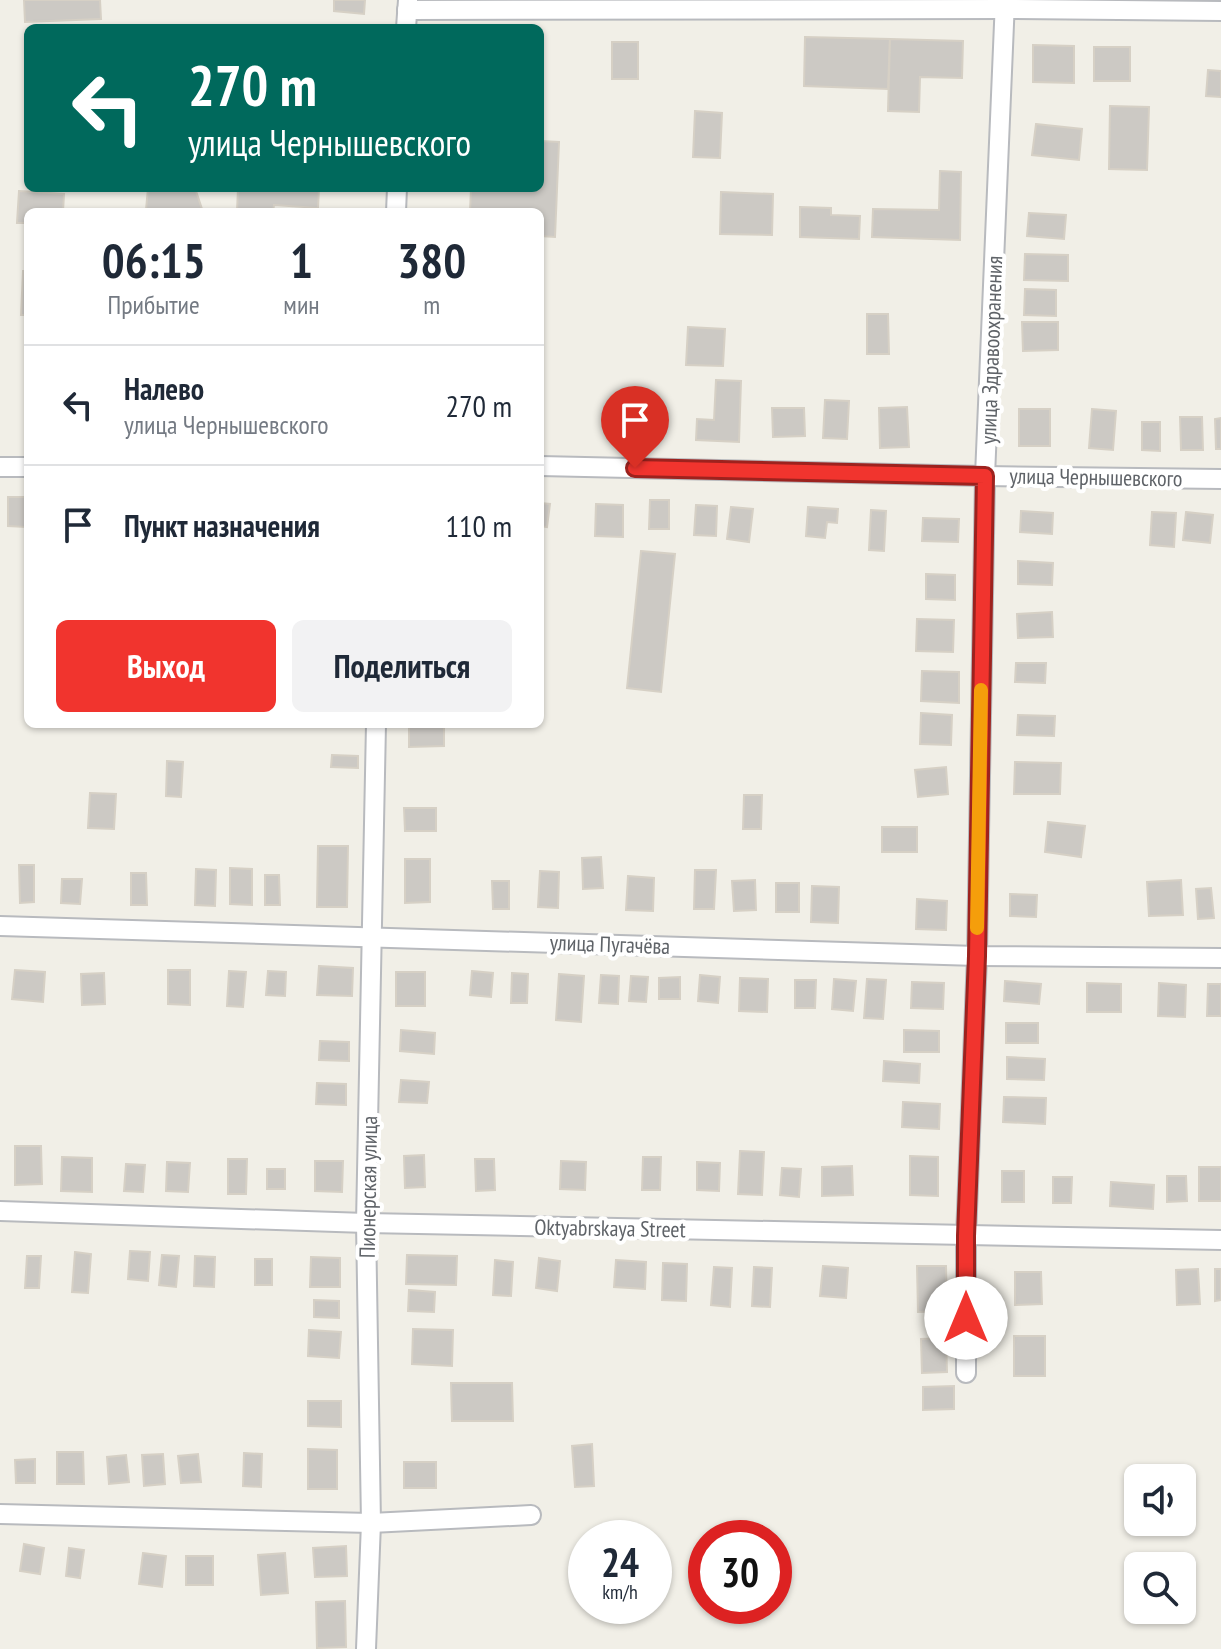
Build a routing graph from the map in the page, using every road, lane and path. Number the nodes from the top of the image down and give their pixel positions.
1 (1005, 4) edge
2 (1221, 11) edge
3 (407, 13) edge
4 (544, 466) edge
5 (0, 467) edge
6 (24, 467) edge
7 (985, 476) junction
8 (1221, 479) edge
9 (376, 728) edge
10 (0, 926) edge
11 (372, 936) junction
12 (977, 956) junction
13 (1221, 958) edge
14 (0, 1211) edge
15 (366, 1223) junction
16 (966, 1236) junction
17 (1221, 1240) edge
18 (966, 1373) dead end
19 (0, 1514) edge
20 (531, 1515) dead end
21 (371, 1523) junction
22 (366, 1649) edge

1 - 2 street
1 - 3 street
1 - 7 street, улица Здравоохранения
4 - 7 street, улица Чернышевского
5 - 6 street
7 - 8 street, улица Чернышевского
7 - 12 street, улица Здравоохранения
9 - 11 street, Пионерская улица
10 - 11 street, улица Пугачёва
11 - 12 street, улица Пугачёва
11 - 15 street, Пионерская улица
12 - 13 street, улица Пугачёва
12 - 16 street, улица Здравоохранения
14 - 15 street, Oktyabrskaya Street
15 - 16 street, Oktyabrskaya Street
15 - 21 street, Пионерская улица
16 - 17 street, Oktyabrskaya Street
16 - 18 street, улица Здравоохранения
19 - 21 street
20 - 21 street
21 - 22 street, Пионерская улица

